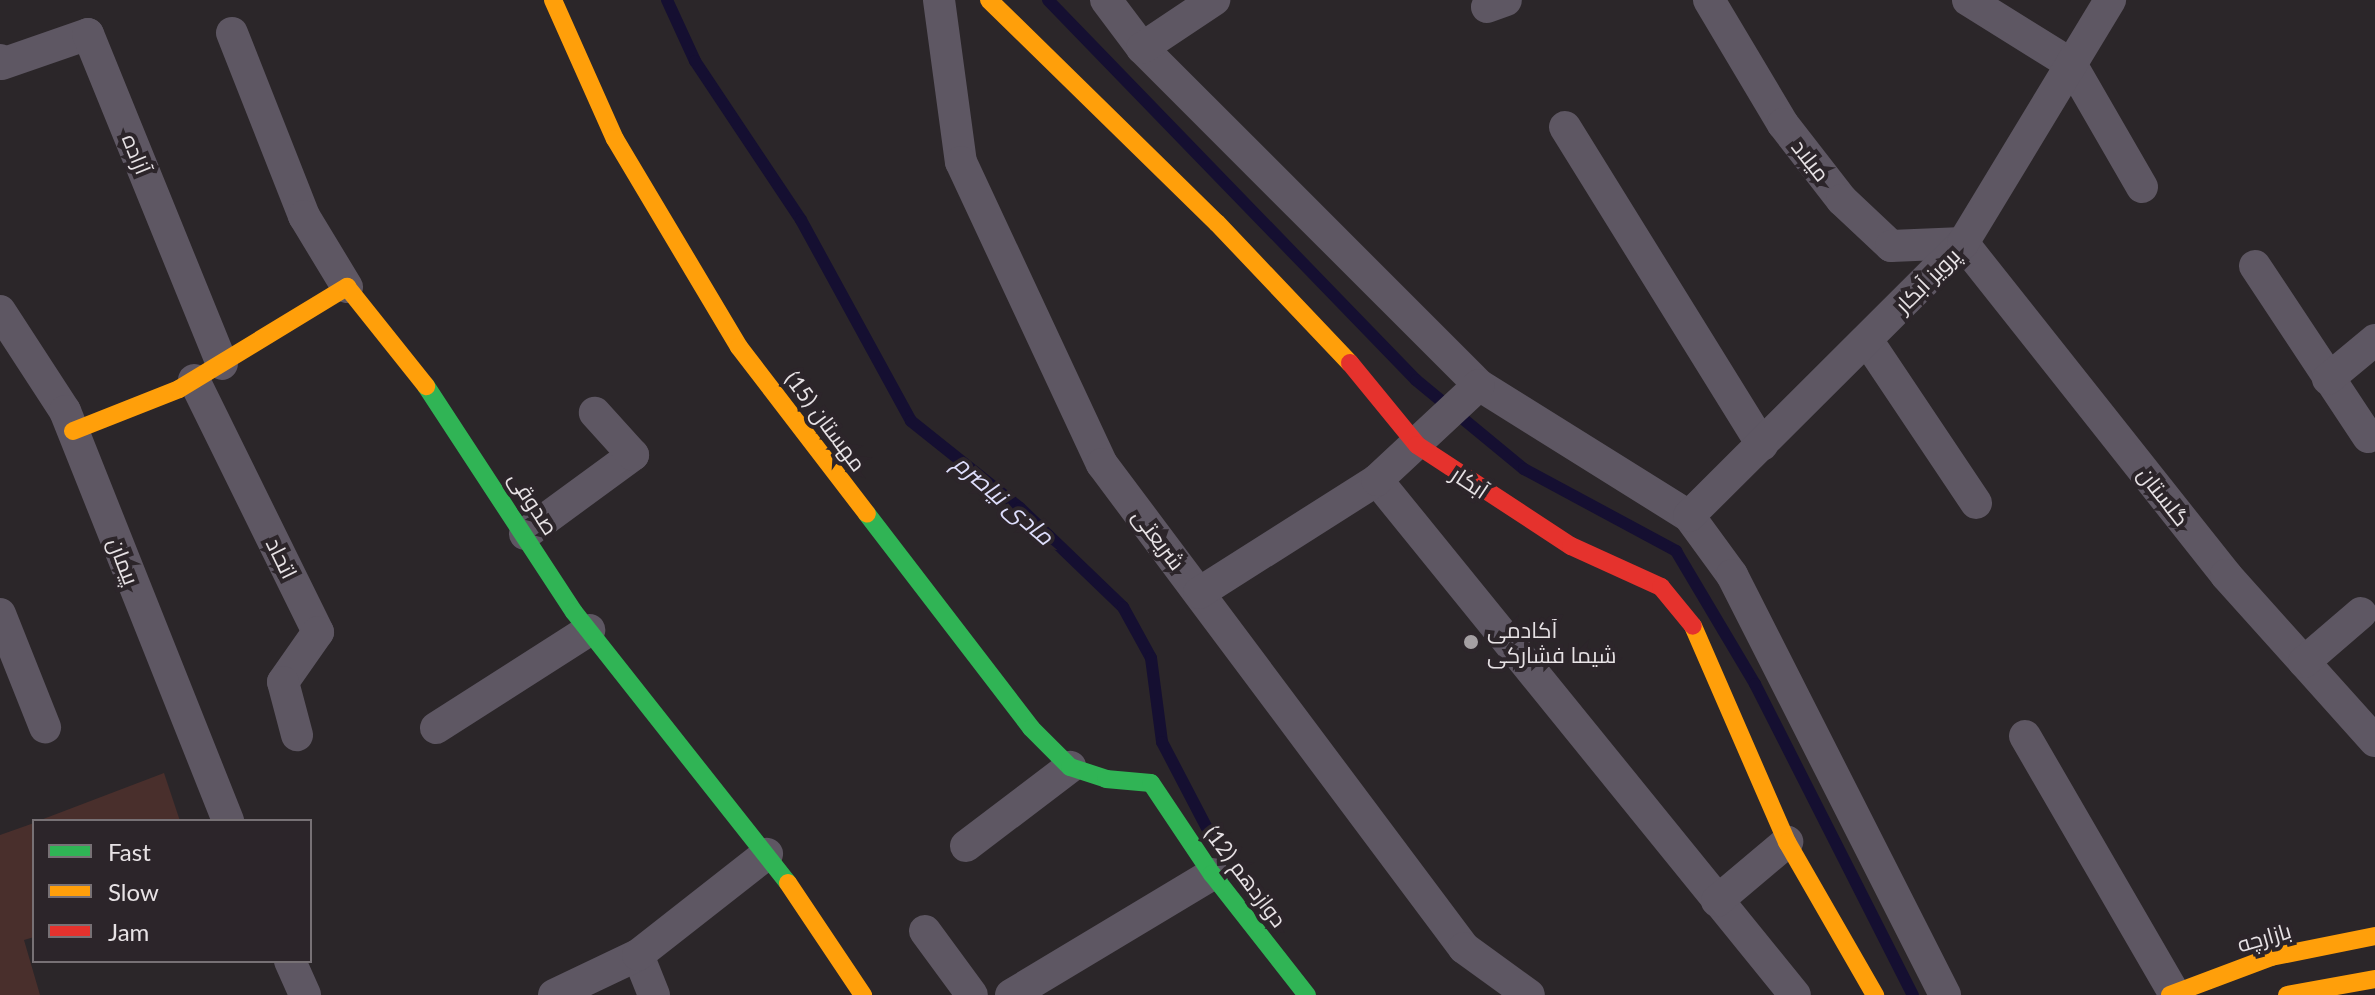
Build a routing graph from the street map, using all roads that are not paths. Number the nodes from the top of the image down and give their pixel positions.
1 (553, 0) edge
2 (939, 0) edge
3 (989, 0) edge
4 (1106, 0) edge
5 (1214, 0) edge
6 (1709, 0) edge
7 (1968, 0) edge
8 (2110, 0) edge
9 (232, 33) dead end
10 (1142, 48) junction
11 (0, 60) edge
12 (2071, 64) junction
13 (1565, 127) dead end
14 (2142, 187) dead end
15 (1963, 243) junction
16 (2255, 266) dead end
17 (347, 287) junction
18 (0, 311) edge
19 (1867, 340) junction
20 (2375, 340) edge
21 (222, 364) junction
22 (2328, 379) junction
23 (194, 380) junction
24 (1479, 385) junction
25 (595, 413) dead end
26 (73, 431) junction
27 (2368, 437) dead end
28 (1417, 445) junction
29 (1762, 445) junction
30 (1377, 480) junction
31 (1976, 503) dead end
32 (1689, 516) junction
33 (525, 534) junction
34 (1199, 593) junction
35 (2361, 613) dead end
36 (0, 614) edge
37 (589, 630) junction
38 (2304, 662) junction
39 (45, 727) dead end
40 (436, 728) dead end
41 (297, 735) dead end
42 (2025, 736) dead end
43 (2375, 741) edge
44 (1070, 767) junction
45 (1151, 783) joint
46 (227, 819) edge
47 (1787, 842) junction
48 (966, 846) dead end
49 (767, 854) junction
50 (1212, 874) junction
51 (1717, 901) junction
52 (925, 931) dead end
53 (2375, 936) edge
54 (638, 955) junction
55 (291, 963) edge
56 (2375, 979) edge
57 (1045, 986) edge
58 (2172, 994) edge
59 (305, 995) edge
60 (554, 995) edge
61 (654, 995) edge
62 (863, 995) edge
63 (972, 995) edge
64 (1011, 995) edge
65 (1307, 995) edge
66 (1529, 995) edge
67 (1795, 995) edge
68 (1875, 995) edge
69 (1945, 995) edge
70 (2287, 995) edge

1 - 44 street, مهستان (15)
2 - 34 street, شریعتی
3 - 28 street, آبکار
4 - 10 street
5 - 10 street
6 - 15 street, میلاد
7 - 12 street
8 - 12 street, پرویز آبکار
9 - 17 street
10 - 24 street
11 - 21 street, آزاده
12 - 14 street
12 - 15 street, پرویز آبکار
13 - 29 street
15 - 19 street, پرویز آبکار
15 - 38 street, گلستان
16 - 22 street
17 - 21 street
17 - 33 street, صدوقی
18 - 26 street, پیمان
19 - 29 street, پرویز آبکار
19 - 31 street
20 - 22 street
21 - 23 street
22 - 27 street
23 - 26 street
23 - 41 street, اتحاد
24 - 28 street
24 - 32 street
25 - 33 street
26 - 46 street, پیمان
28 - 30 street
28 - 47 street, آبکار
29 - 32 street, پرویز آبکار
30 - 34 street
30 - 51 street
32 - 69 street
33 - 37 street, صدوقی
34 - 66 street, شریعتی
35 - 38 street
36 - 39 street
37 - 40 street
37 - 49 street, صدوقی
38 - 43 street, گلستان
42 - 58 street
44 - 45 street, مهستان (15)
44 - 48 street
45 - 50 street, دوازدهم (12)
47 - 51 street
47 - 68 street, آبکار
49 - 54 street
49 - 62 street, صدوقی
50 - 57 street
50 - 65 street, دوازدهم (12)
51 - 67 street
52 - 63 street
53 - 58 street, بازارچه
54 - 60 street
54 - 61 street
55 - 59 street
56 - 70 street
57 - 64 street

